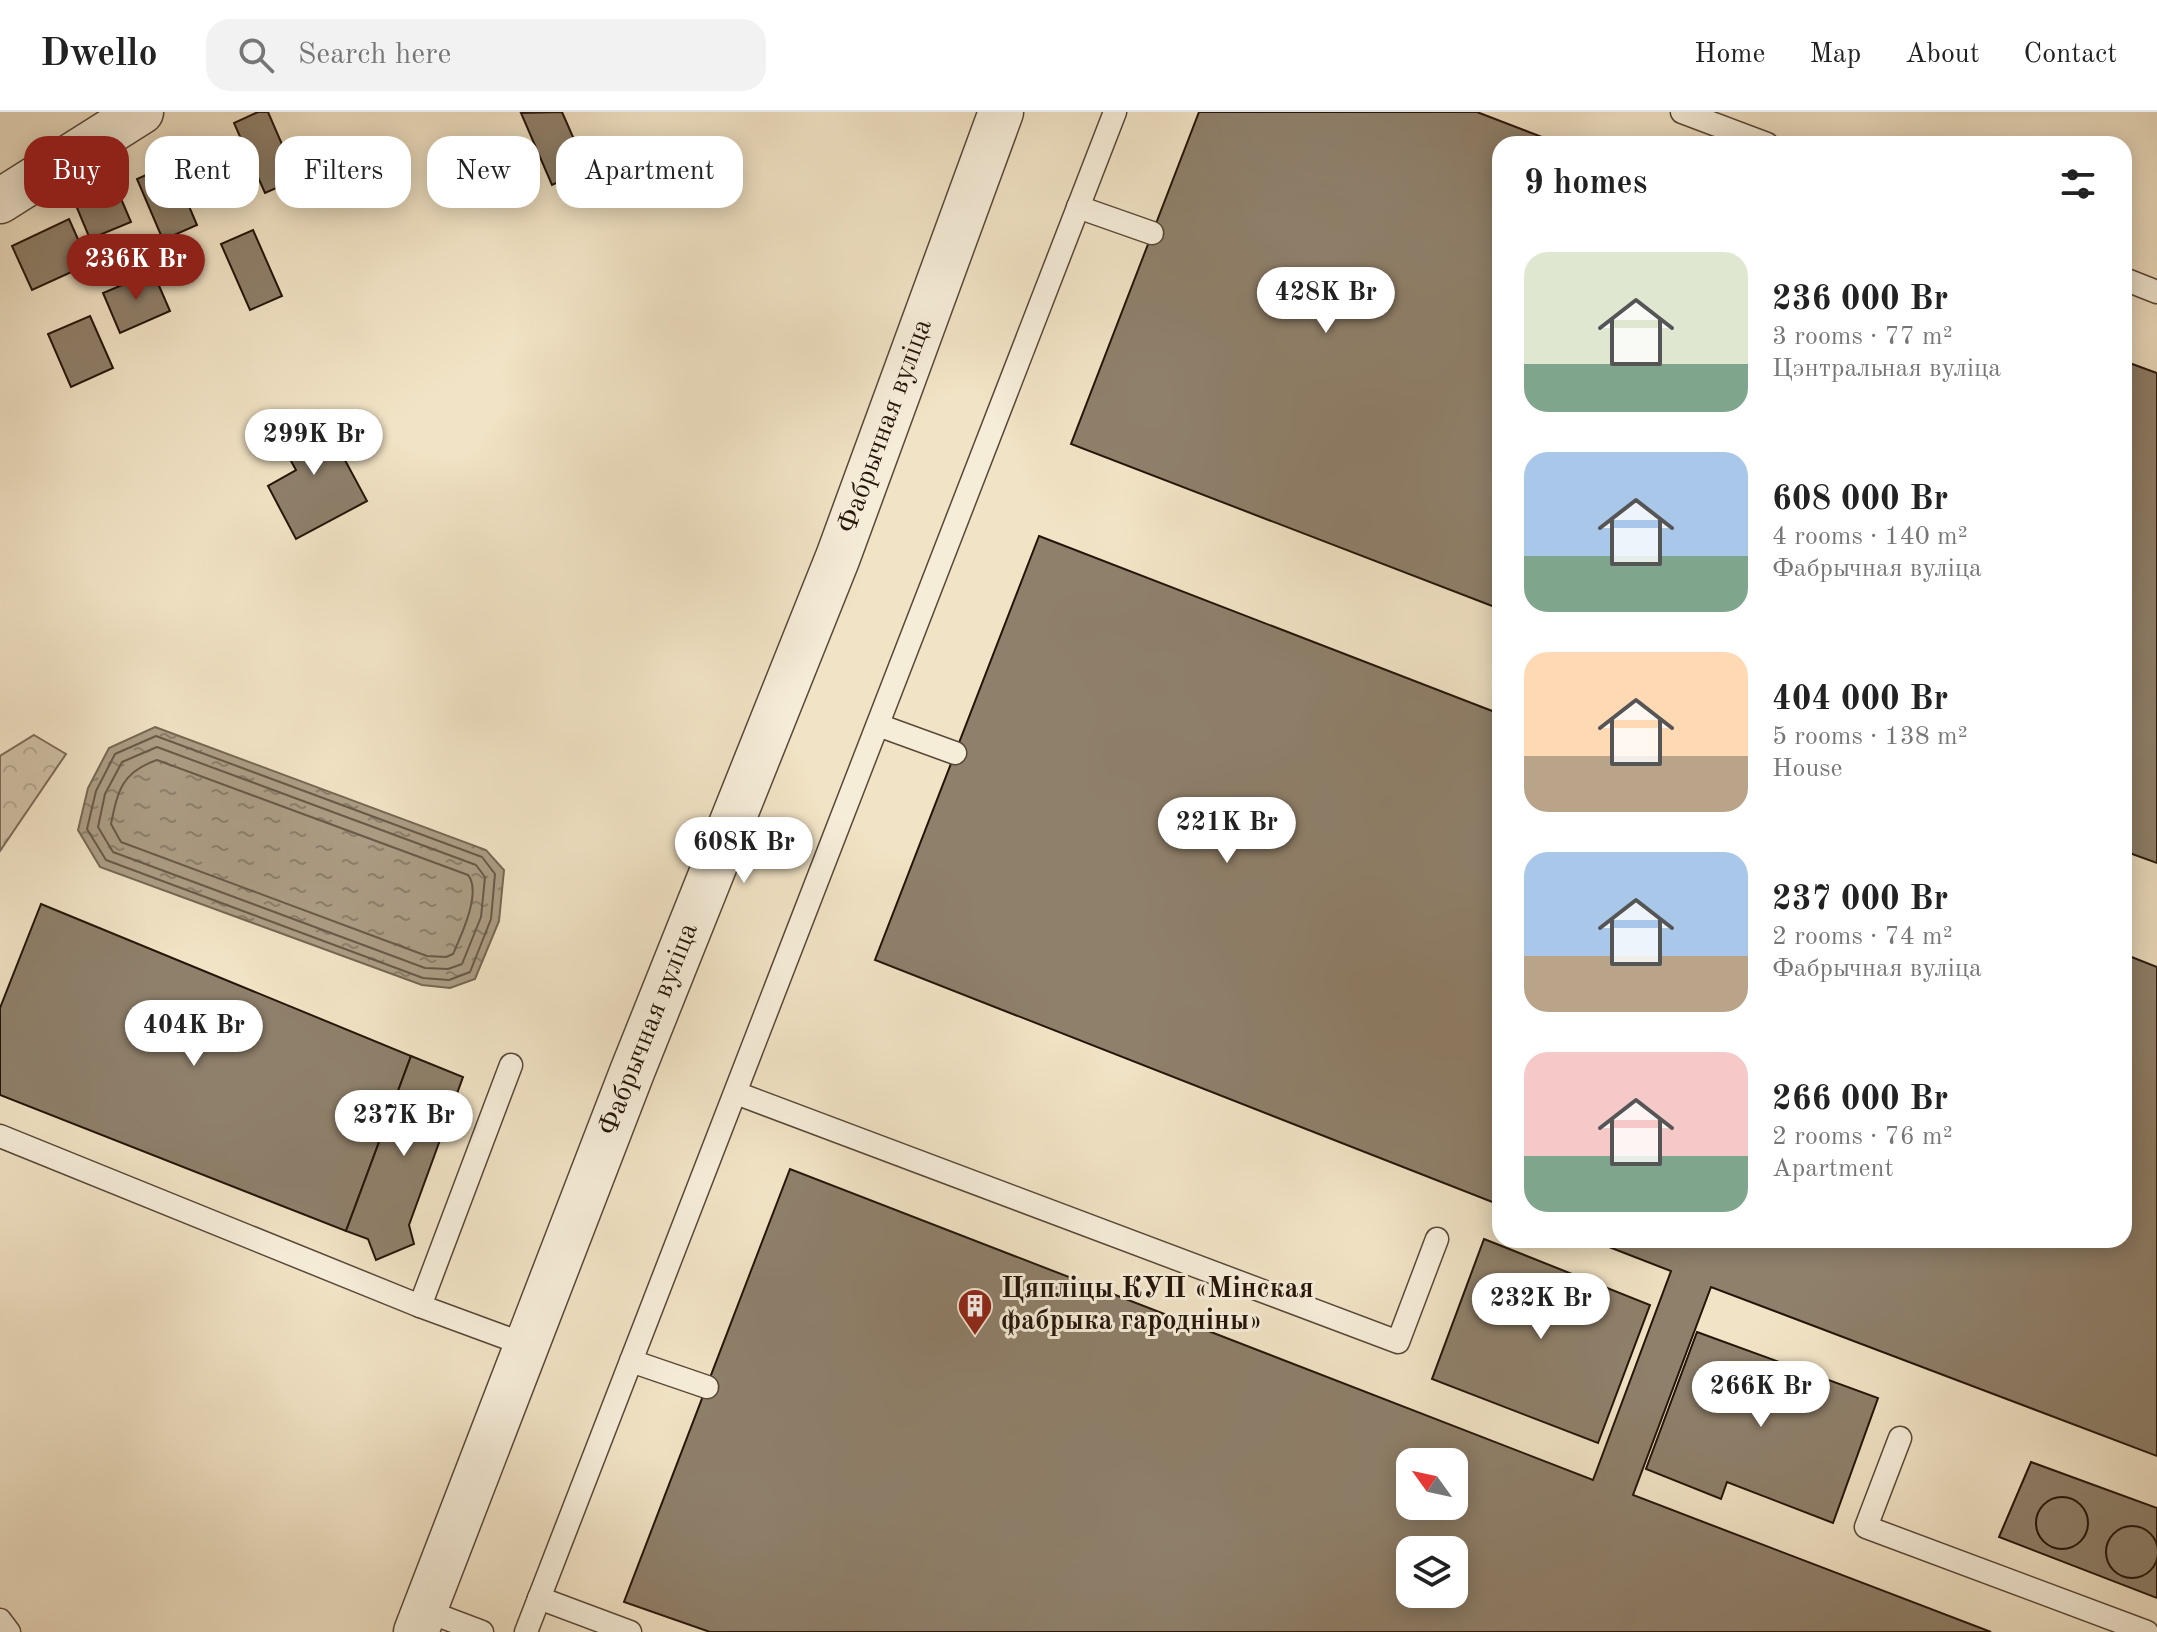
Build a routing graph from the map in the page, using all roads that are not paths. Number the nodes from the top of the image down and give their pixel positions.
1 (141, 112) edge
2 (1001, 112) edge
3 (1115, 112) edge
4 (1682, 112) edge
5 (1746, 136) edge
6 (0, 201) edge
7 (1078, 207) junction
8 (1152, 233) dead end
9 (2132, 282) edge
10 (2157, 292) edge
11 (878, 725) junction
12 (955, 753) dead end
13 (511, 1065) dead end
14 (736, 1093) junction
15 (0, 1136) edge
16 (1437, 1239) dead end
17 (420, 1306) junction
18 (526, 1345) junction
19 (631, 1361) junction
20 (707, 1387) dead end
21 (1900, 1438) dead end
22 (539, 1598) junction
23 (0, 1620) edge
24 (420, 1621) edge
25 (9, 1632) edge
26 (482, 1632) edge
27 (526, 1632) edge
28 (630, 1632) edge
29 (2147, 1632) edge

1 - 6 street
2 - 18 street, Фабрычная вуліца
3 - 7 lane
4 - 5 lane
7 - 8 lane
7 - 11 lane
9 - 10 lane
11 - 12 lane
11 - 14 lane
13 - 17 lane
14 - 16 lane
14 - 19 lane
15 - 17 lane
17 - 18 lane
18 - 24 street, Фабрычная вуліца
19 - 20 lane
19 - 22 lane
21 - 29 lane
22 - 27 lane
22 - 28 lane
23 - 25 lane
24 - 26 lane

